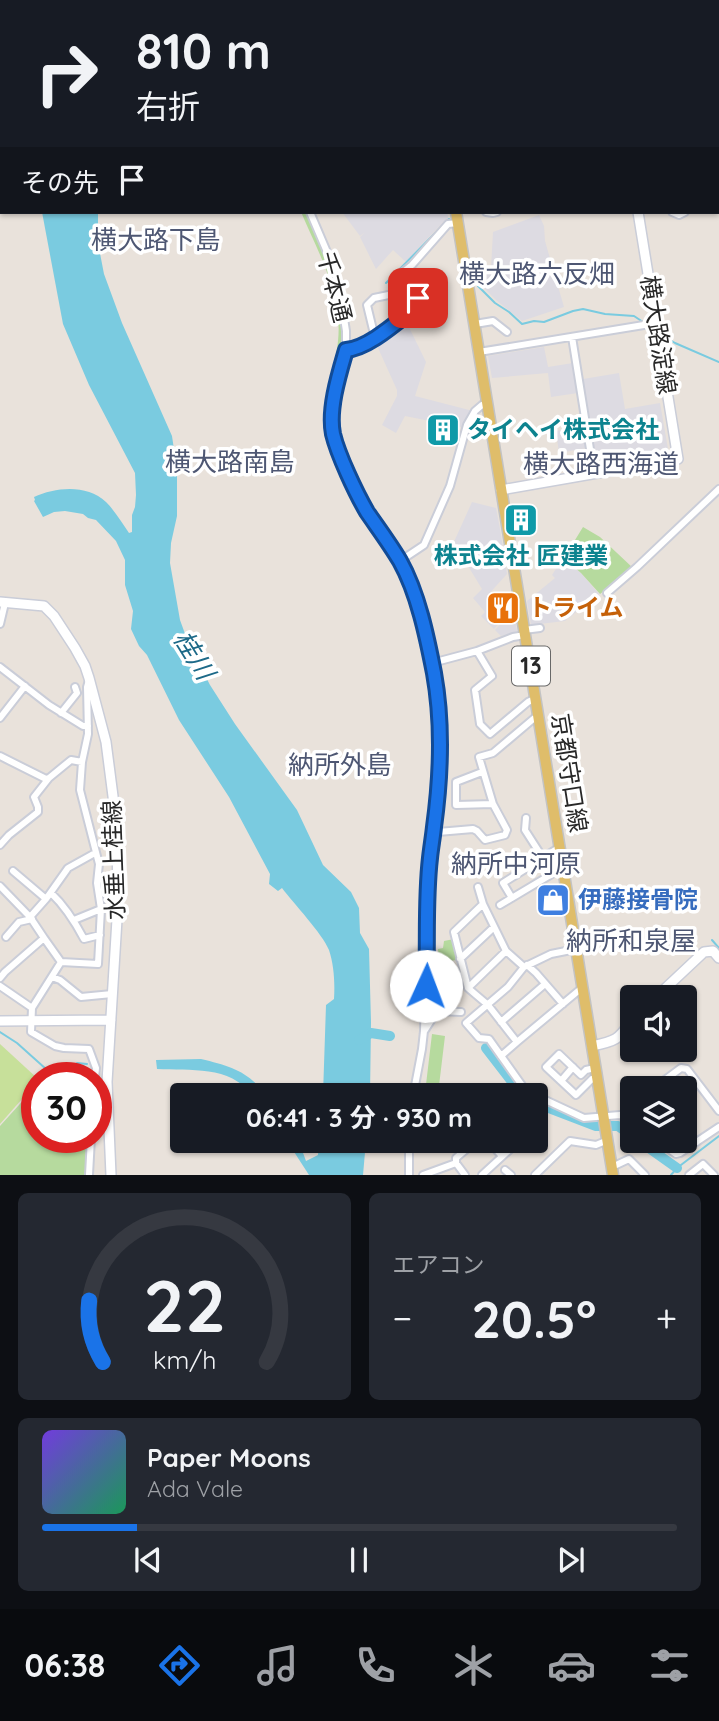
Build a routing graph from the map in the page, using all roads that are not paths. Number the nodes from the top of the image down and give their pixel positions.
1 (311, 214) edge
2 (456, 214) edge
3 (638, 214) edge
4 (458, 223) junction
5 (413, 290) junction
6 (656, 323) junction
7 (475, 324) junction
8 (507, 332) dead end
9 (572, 337) junction
10 (375, 338) junction
11 (346, 350) junction
12 (479, 352) junction
13 (487, 403) junction
14 (594, 474) junction
15 (719, 489) edge
16 (501, 490) junction
17 (400, 561) junction
18 (607, 593) dead end
19 (2, 602) edge
20 (0, 624) edge
21 (540, 628) dead end
22 (524, 633) junction
23 (477, 651) junction
24 (432, 663) junction
25 (1, 670) edge
26 (89, 678) junction
27 (25, 686) junction
28 (75, 687) dead end
29 (536, 698) junction
30 (61, 713) junction
31 (538, 715) junction
32 (0, 718) edge
33 (88, 726) junction
34 (0, 756) edge
35 (82, 762) junction
36 (482, 772) junction
37 (49, 778) junction
38 (493, 804) junction
39 (526, 818) dead end
40 (434, 830) junction
41 (0, 845) edge
42 (560, 847) junction
43 (95, 853) junction
44 (542, 858) junction
45 (562, 867) junction
46 (13, 871) dead end
47 (478, 887) dead end
48 (0, 888) edge
49 (48, 896) junction
50 (512, 898) junction
51 (483, 904) junction
52 (500, 905) dead end
53 (101, 909) junction
54 (31, 918) junction
55 (74, 920) junction
56 (494, 928) junction
57 (100, 935) junction
58 (600, 936) dead end
59 (6, 937) dead end
60 (44, 938) junction
61 (575, 944) junction
62 (506, 951) junction
63 (719, 958) edge
64 (460, 959) junction
65 (61, 962) junction
66 (441, 966) dead end
67 (526, 966) junction
68 (52, 976) junction
69 (0, 977) edge
70 (545, 984) junction
71 (669, 985) edge
72 (0, 986) edge
73 (583, 987) junction
74 (468, 988) junction
75 (112, 994) junction
76 (488, 1004) junction
77 (563, 1004) junction
78 (32, 1007) junction
79 (437, 1011) junction
80 (461, 1013) dead end
81 (111, 1020) junction
82 (0, 1021) edge
83 (30, 1022) junction
84 (502, 1022) junction
85 (424, 1031) junction
86 (620, 1034) edge
87 (517, 1042) junction
88 (592, 1046) junction
89 (501, 1056) junction
90 (94, 1062) edge
91 (573, 1068) junction
92 (596, 1073) junction
93 (670, 1076) edge
94 (692, 1076) edge
95 (561, 1081) junction
96 (697, 1082) edge
97 (415, 1083) edge
98 (719, 1111) edge
99 (620, 1115) edge
100 (604, 1119) junction
101 (719, 1127) edge
102 (607, 1137) junction
103 (697, 1142) edge
104 (90, 1153) edge
105 (409, 1153) edge
106 (461, 1153) edge
107 (499, 1153) edge
108 (505, 1153) edge
109 (502, 1156) junction
110 (456, 1163) junction
111 (612, 1171) edge
112 (89, 1175) edge
113 (111, 1175) edge
114 (409, 1175) edge
115 (423, 1175) edge
116 (466, 1175) edge
117 (482, 1175) edge
118 (535, 1175) edge
119 (645, 1175) edge
120 (689, 1175) edge
121 (714, 1175) edge

1 - 11 street, 千本通
2 - 4 main road, 京都守口線 / 13
3 - 6 street, 横大路淀線
4 - 5 street
4 - 7 main road, 京都守口線 / 13
5 - 10 street
5 - 10 street
6 - 9 street
6 - 14 street, 横大路淀線
7 - 8 street
7 - 12 main road, 京都守口線 / 13
9 - 12 street
9 - 14 street
10 - 11 street
11 - 17 street, 千本通
12 - 13 main road, 京都守口線 / 13
13 - 16 main road, 京都守口線 / 13
13 - 17 street
14 - 16 street
15 - 18 street
16 - 22 main road, 京都守口線 / 13
17 - 24 street, 千本通
19 - 20 street
19 - 26 street, 水垂上桂線
21 - 22 street
22 - 23 street
22 - 29 main road, 京都守口線 / 13
23 - 24 street
23 - 29 street
24 - 40 street, 千本通
25 - 27 street
26 - 33 street
26 - 75 street, 水垂上桂線
27 - 30 street
27 - 32 street
28 - 30 street
29 - 31 main road, 京都守口線 / 13
30 - 33 street
31 - 36 street
31 - 42 main road, 京都守口線 / 13
33 - 35 street
34 - 37 street
35 - 37 street
35 - 43 street
36 - 38 street
36 - 38 street
37 - 41 street
38 - 40 street
39 - 44 street
40 - 85 street, 千本通
42 - 44 street
42 - 45 main road, 京都守口線 / 13
43 - 49 street
43 - 53 street
44 - 50 street
45 - 50 street
45 - 61 main road, 京都守口線 / 13
46 - 49 street
47 - 51 street
48 - 54 street
49 - 54 street
49 - 55 street
50 - 52 street
51 - 56 street
51 - 64 street
53 - 55 street
53 - 57 street
54 - 59 street
54 - 60 street
55 - 57 street
56 - 62 street
56 - 64 street
57 - 65 street
58 - 61 street
60 - 65 street
60 - 69 street
61 - 67 street
61 - 73 main road, 京都守口線 / 13
62 - 67 street
62 - 74 street
63 - 71 street
64 - 74 street
65 - 68 street
66 - 79 street
67 - 70 street
67 - 76 street
68 - 75 street
68 - 78 street
70 - 77 street
70 - 84 street
72 - 78 street
73 - 77 street
73 - 88 main road, 京都守口線 / 13
74 - 76 street
75 - 81 street, 水垂上桂線
76 - 84 street
76 - 89 street
77 - 87 street
78 - 83 street
79 - 80 street
79 - 85 street
81 - 83 street
81 - 113 street, 水垂上桂線
82 - 83 street
83 - 90 street
84 - 87 street
85 - 97 street, 千本通
86 - 88 street
87 - 89 street
88 - 92 main road, 京都守口線 / 13
89 - 100 street
91 - 92 street
91 - 95 street
91 - 95 street
92 - 95 street
92 - 100 main road, 京都守口線 / 13
93 - 94 street
96 - 98 street
99 - 100 street
100 - 102 main road, 京都守口線 / 13
101 - 103 street
102 - 111 main road, 京都守口線 / 13
102 - 118 street
104 - 112 street
105 - 114 street
106 - 110 street
107 - 109 street
108 - 109 street
109 - 117 street
110 - 115 street
110 - 116 street
111 - 119 street
120 - 121 street

